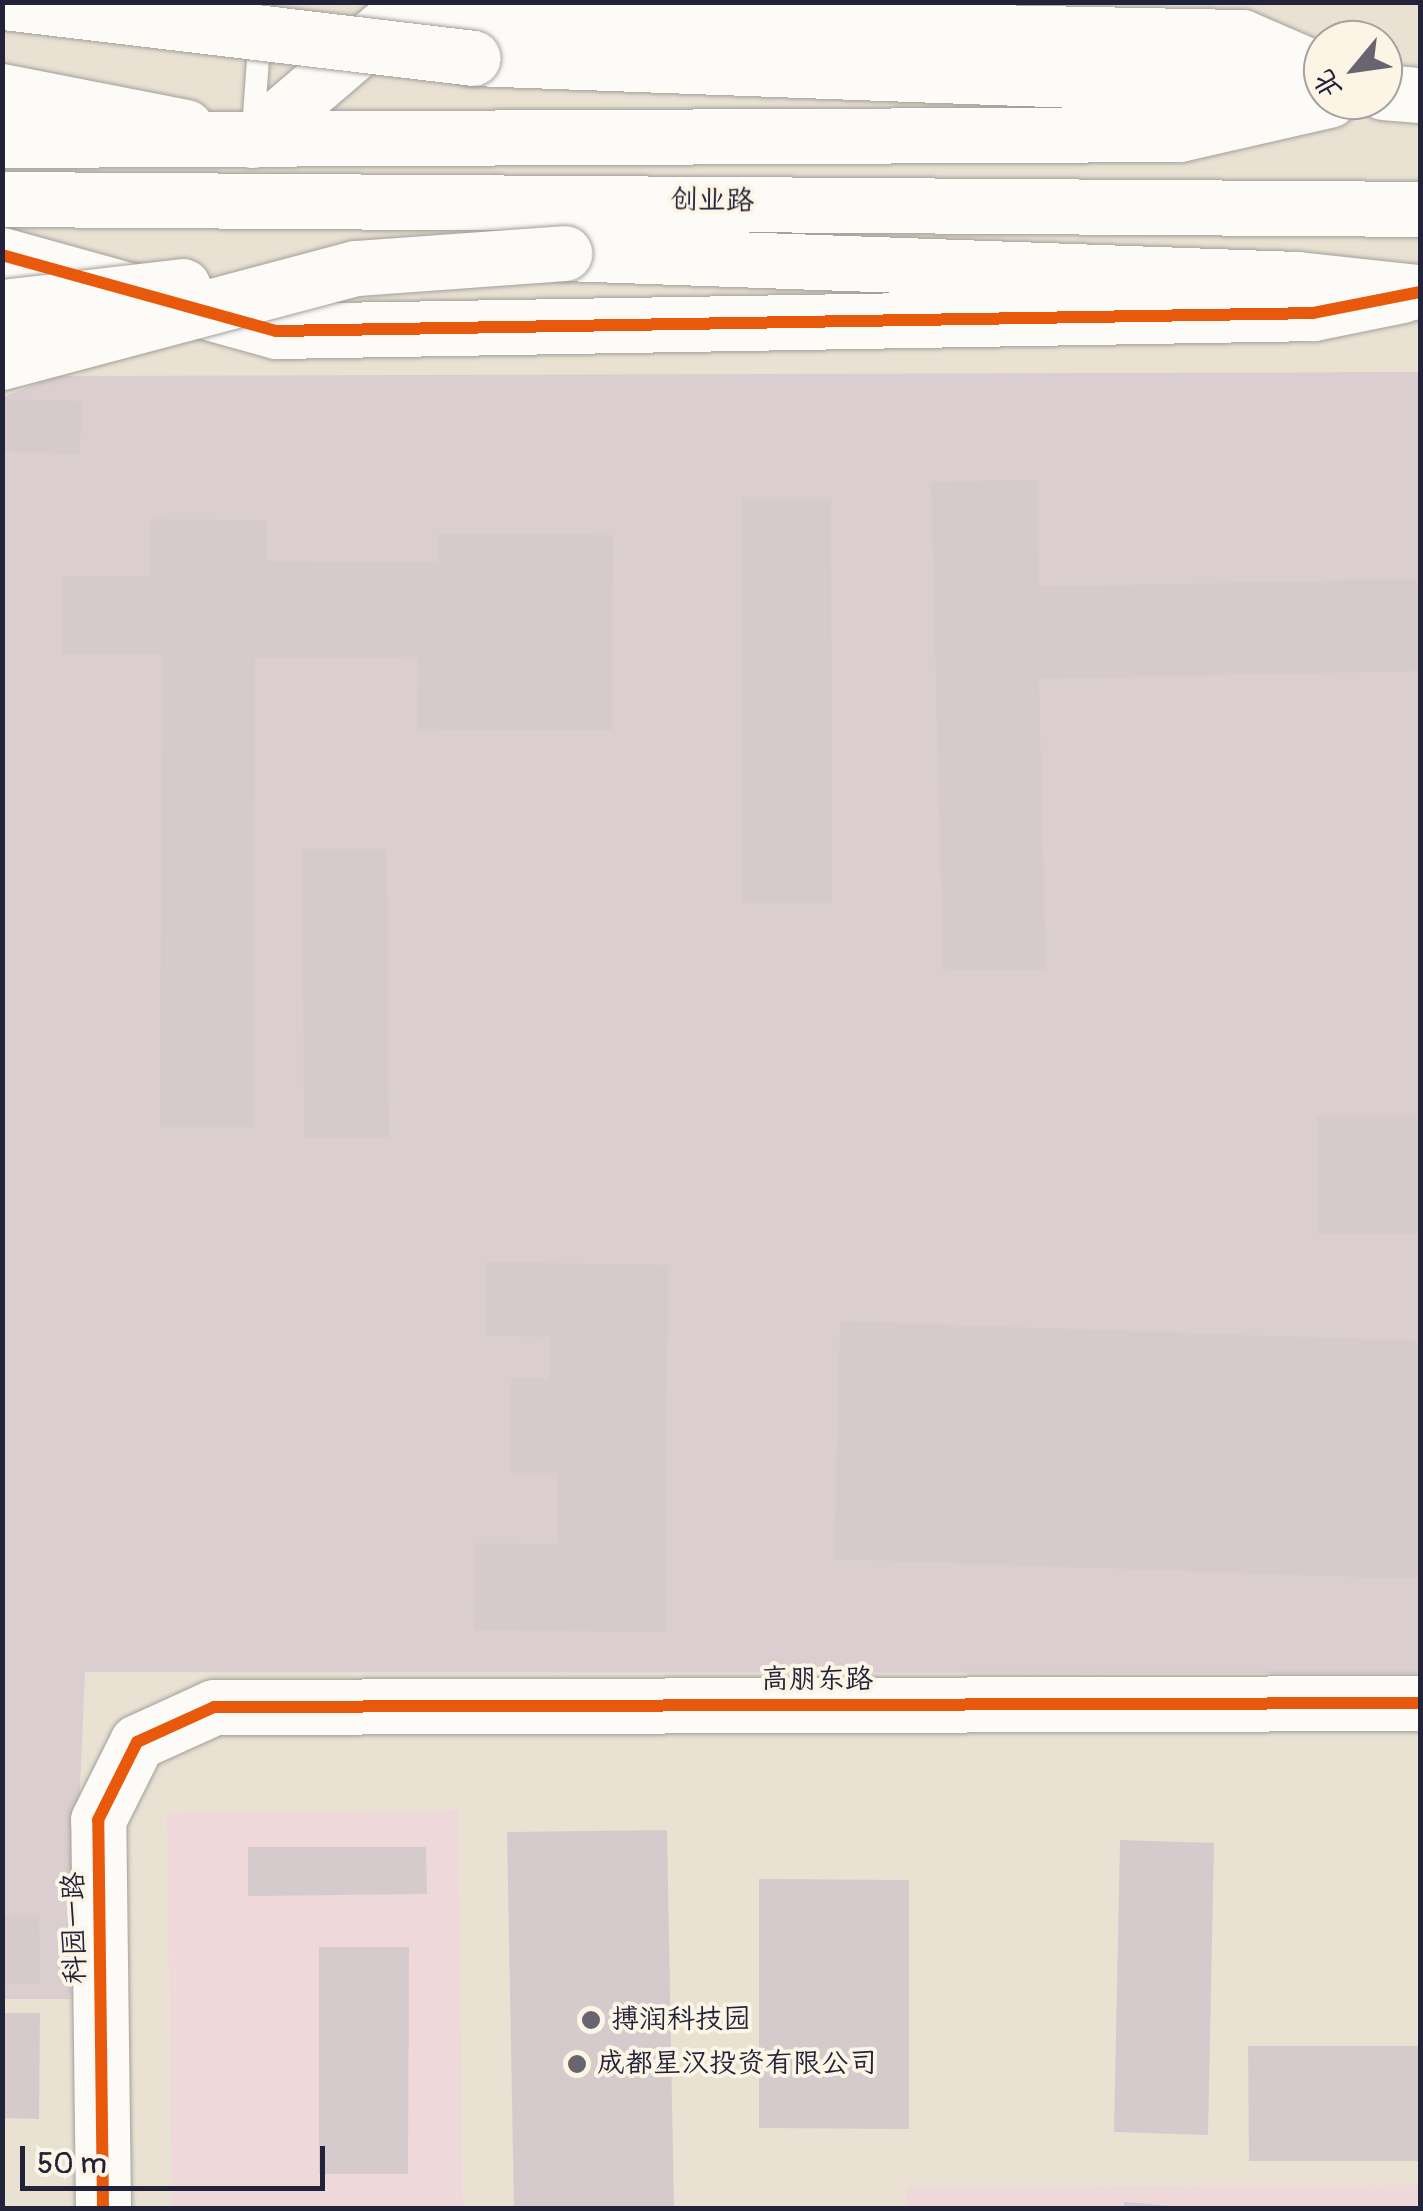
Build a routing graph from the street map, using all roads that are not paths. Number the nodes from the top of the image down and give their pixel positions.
1 (4, 2) edge
2 (262, 2) edge
3 (1303, 64) edge
4 (1303, 89) edge
5 (2, 91) edge
6 (1303, 106) edge
7 (2, 140) edge
8 (252, 140) junction
9 (108, 198) junction
10 (2, 199) edge
11 (1420, 209) edge
12 (2, 229) edge
13 (2, 256) edge
14 (356, 268) junction
15 (1419, 292) edge
16 (2, 307) edge
17 (2, 362) edge
18 (1420, 1703) edge
19 (214, 1706) joint
20 (103, 2208) edge

1 - 4 main road, bridge
2 - 8 lane
3 - 8 main road
5 - 8 main road
6 - 8 main road
7 - 8 main road
9 - 10 main road, 创业路
9 - 11 main road, 创业路
9 - 12 main road
13 - 15 main road
14 - 15 main road, bridge
14 - 16 main road, bridge
14 - 17 main road, bridge
18 - 19 main road, 高朋东路
19 - 20 main road, 科园一路

